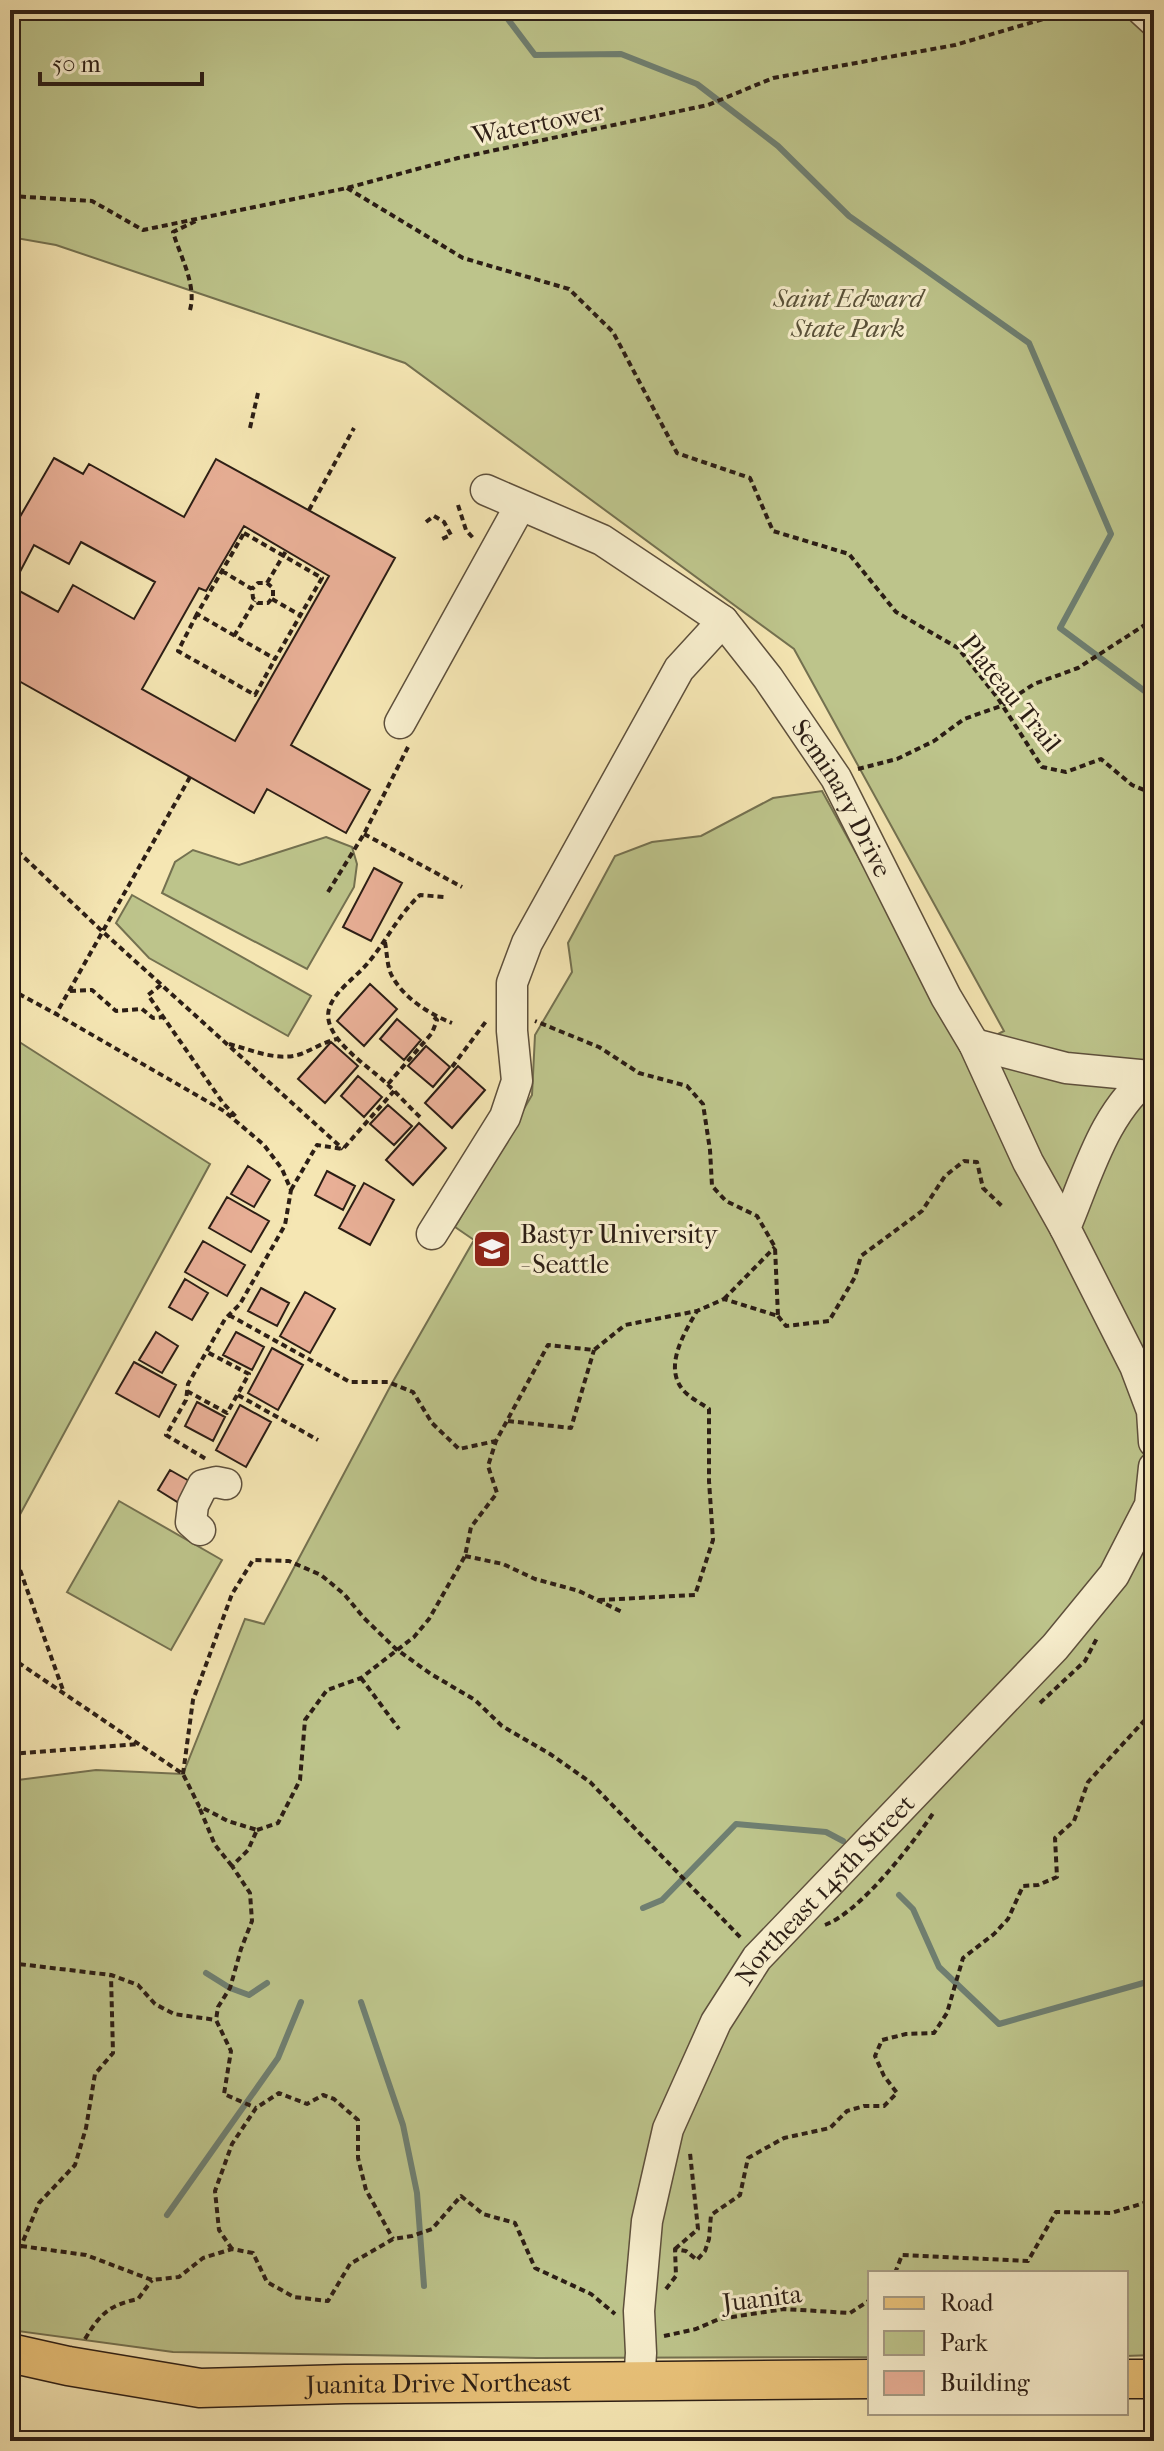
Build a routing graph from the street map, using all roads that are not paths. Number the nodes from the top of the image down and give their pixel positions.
1 (1142, 10) edge
2 (1154, 21) edge
3 (486, 490) dead end
4 (520, 506) junction
5 (723, 621) junction
6 (400, 723) dead end
7 (974, 1044) junction
8 (1152, 1074) edge
9 (1065, 1228) junction
10 (432, 1234) dead end
11 (1154, 1442) edge
12 (1154, 1467) edge
13 (221, 1483) road end
14 (200, 1530) dead end
15 (11, 2357) edge
16 (868, 2379) edge
17 (1128, 2379) edge
18 (1154, 2379) edge
19 (639, 2383) junction

1 - 2 street
3 - 4 street, Seminary Drive
4 - 5 street, Seminary Drive
4 - 6 street
5 - 7 street, Seminary Drive
5 - 10 street
7 - 8 street
7 - 9 street, Seminary Drive
8 - 9 street
9 - 11 street
12 - 19 street, Northeast 145th Street
13 - 14 street
15 - 19 main road, Juanita Drive Northeast
16 - 19 main road, Juanita Drive Northeast
17 - 18 main road

